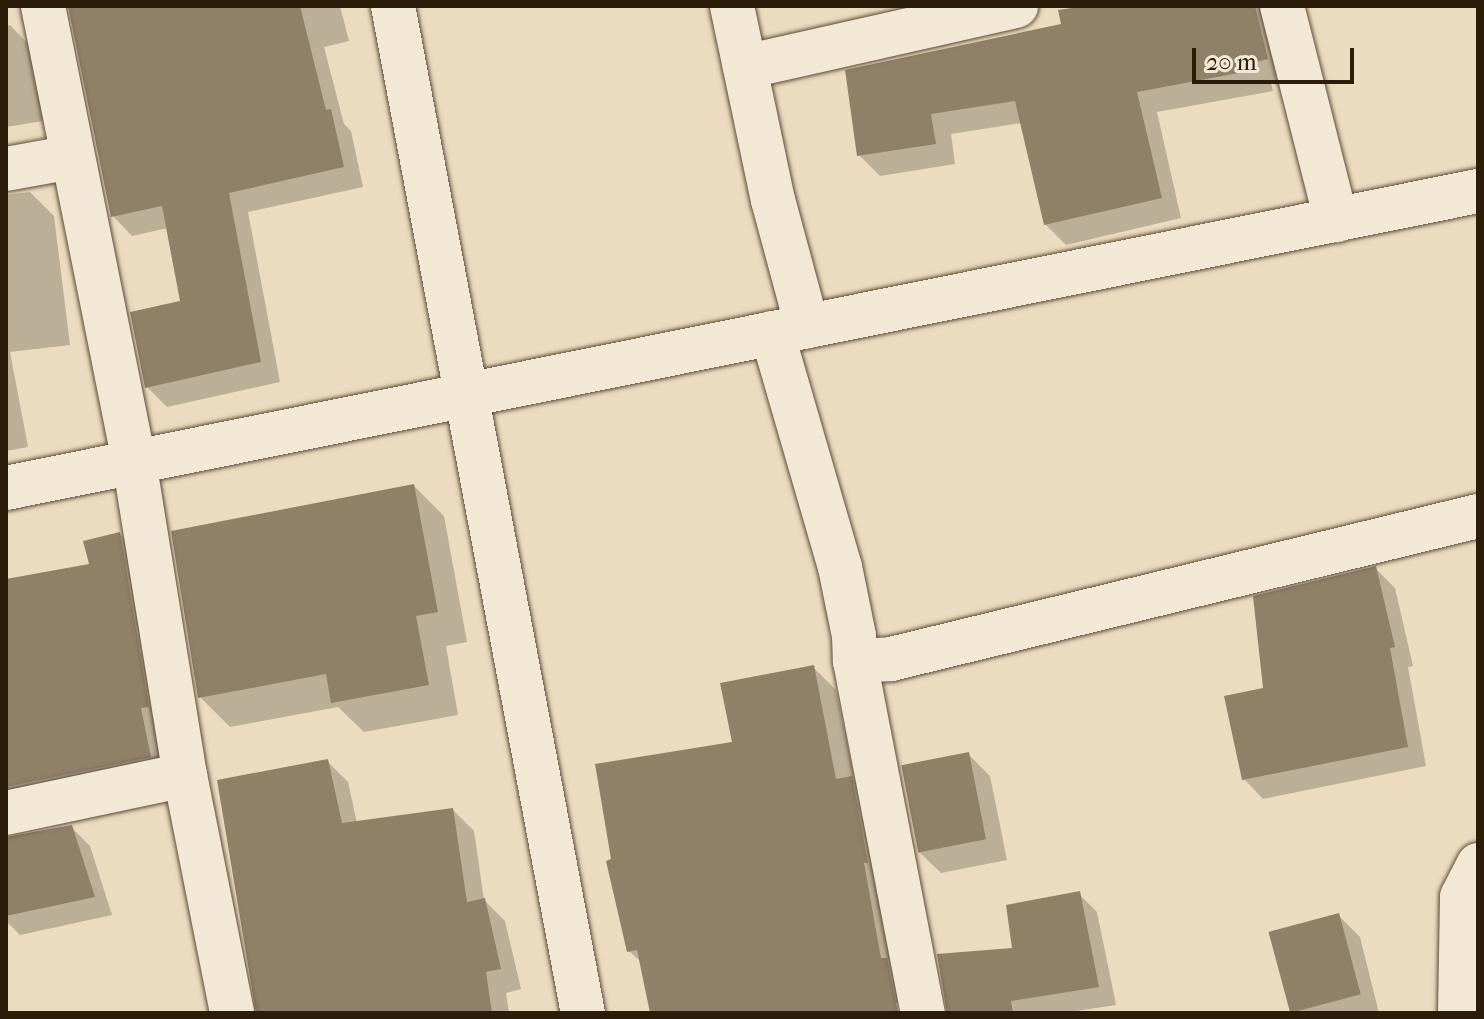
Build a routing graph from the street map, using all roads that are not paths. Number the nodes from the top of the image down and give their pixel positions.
1 (43, 6) edge
2 (393, 6) edge
3 (732, 6) edge
4 (1016, 6) edge
5 (1282, 6) edge
6 (745, 67) junction
7 (72, 157) junction
8 (6, 169) edge
9 (1478, 191) edge
10 (1336, 220) junction
11 (790, 330) junction
12 (467, 395) junction
13 (134, 461) junction
14 (6, 488) edge
15 (1478, 516) edge
16 (855, 661) junction
17 (185, 775) junction
18 (6, 813) edge
19 (1478, 865) edge
20 (232, 1013) edge
21 (583, 1013) edge
22 (923, 1013) edge
23 (1460, 1013) edge

1 - 7 street
2 - 12 street
3 - 6 street
4 - 6 street
5 - 10 street
6 - 11 street
7 - 8 street
7 - 13 street
9 - 10 street
10 - 11 street
11 - 12 street
11 - 16 street
12 - 13 street
12 - 21 street
13 - 14 street
13 - 17 street
15 - 16 street
16 - 22 street
17 - 18 street
17 - 20 street
19 - 23 street

